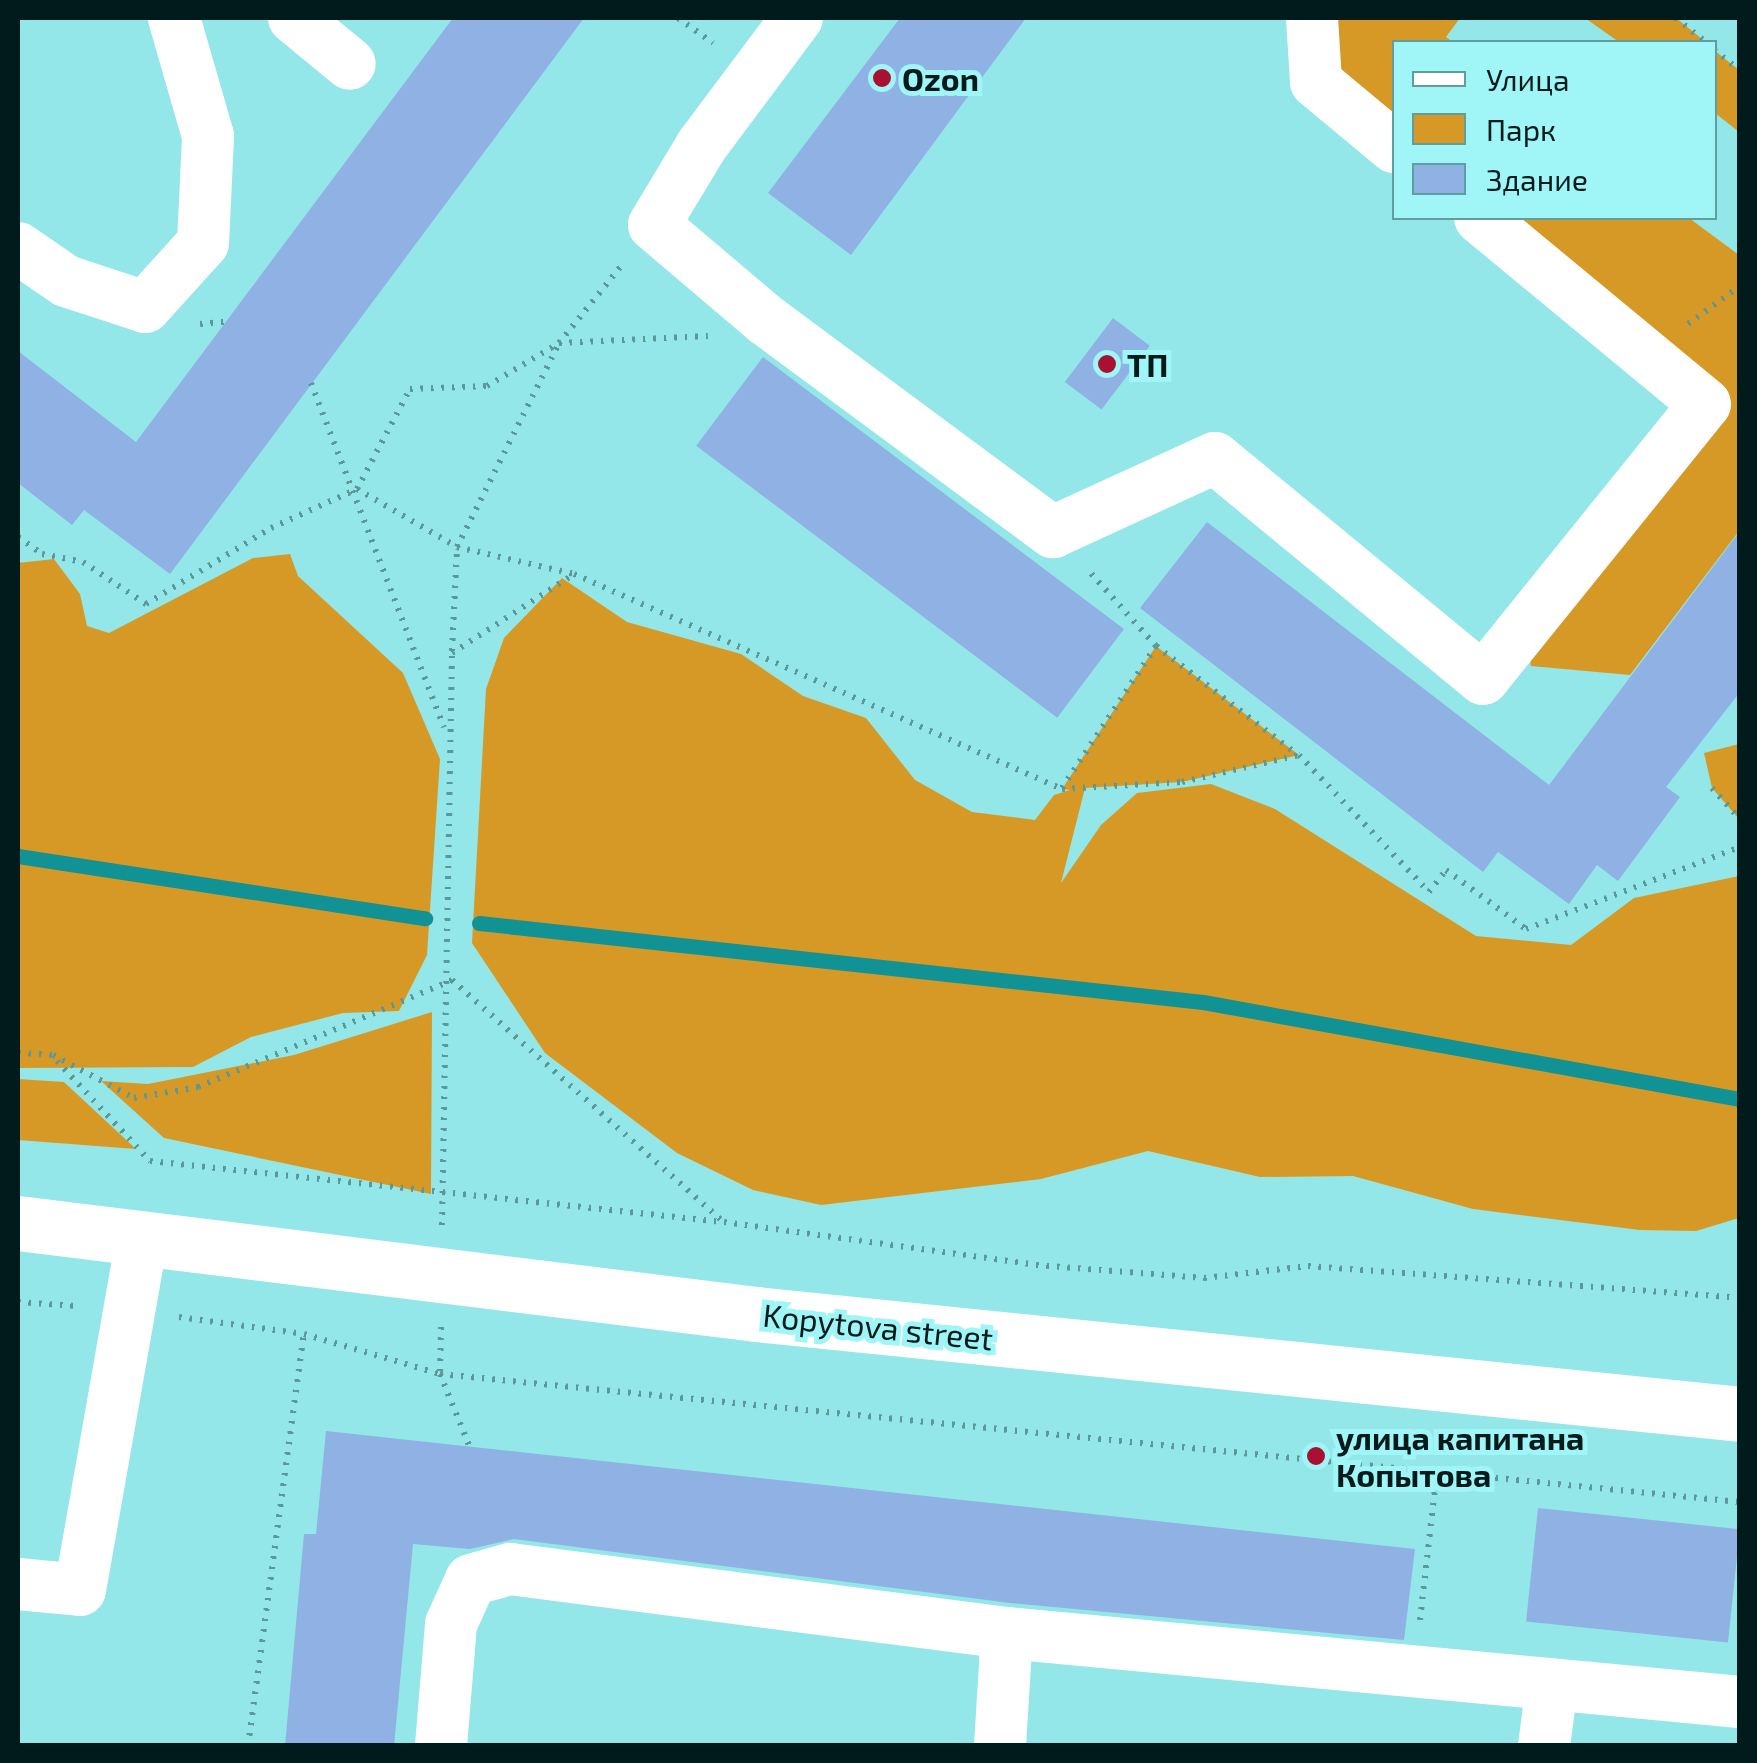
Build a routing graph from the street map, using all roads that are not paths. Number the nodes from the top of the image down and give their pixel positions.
1 (174, 18) edge
2 (294, 18) edge
3 (797, 18) edge
4 (1312, 18) edge
5 (350, 64) dead end
6 (1392, 144) edge
7 (1482, 220) edge
8 (18, 248) edge
9 (18, 1223) edge
10 (142, 1236) junction
11 (1740, 1414) edge
12 (18, 1584) edge
13 (1007, 1633) junction
14 (1552, 1685) junction
15 (1740, 1702) edge
16 (441, 1746) edge
17 (1000, 1746) edge
18 (1544, 1746) edge

1 - 8 lane
2 - 5 lane
3 - 7 lane
4 - 6 lane
9 - 10 main road, Kopytova street
10 - 11 main road, Kopytova street
10 - 12 lane
13 - 14 lane
13 - 16 lane
13 - 17 lane
14 - 15 lane
14 - 18 lane

